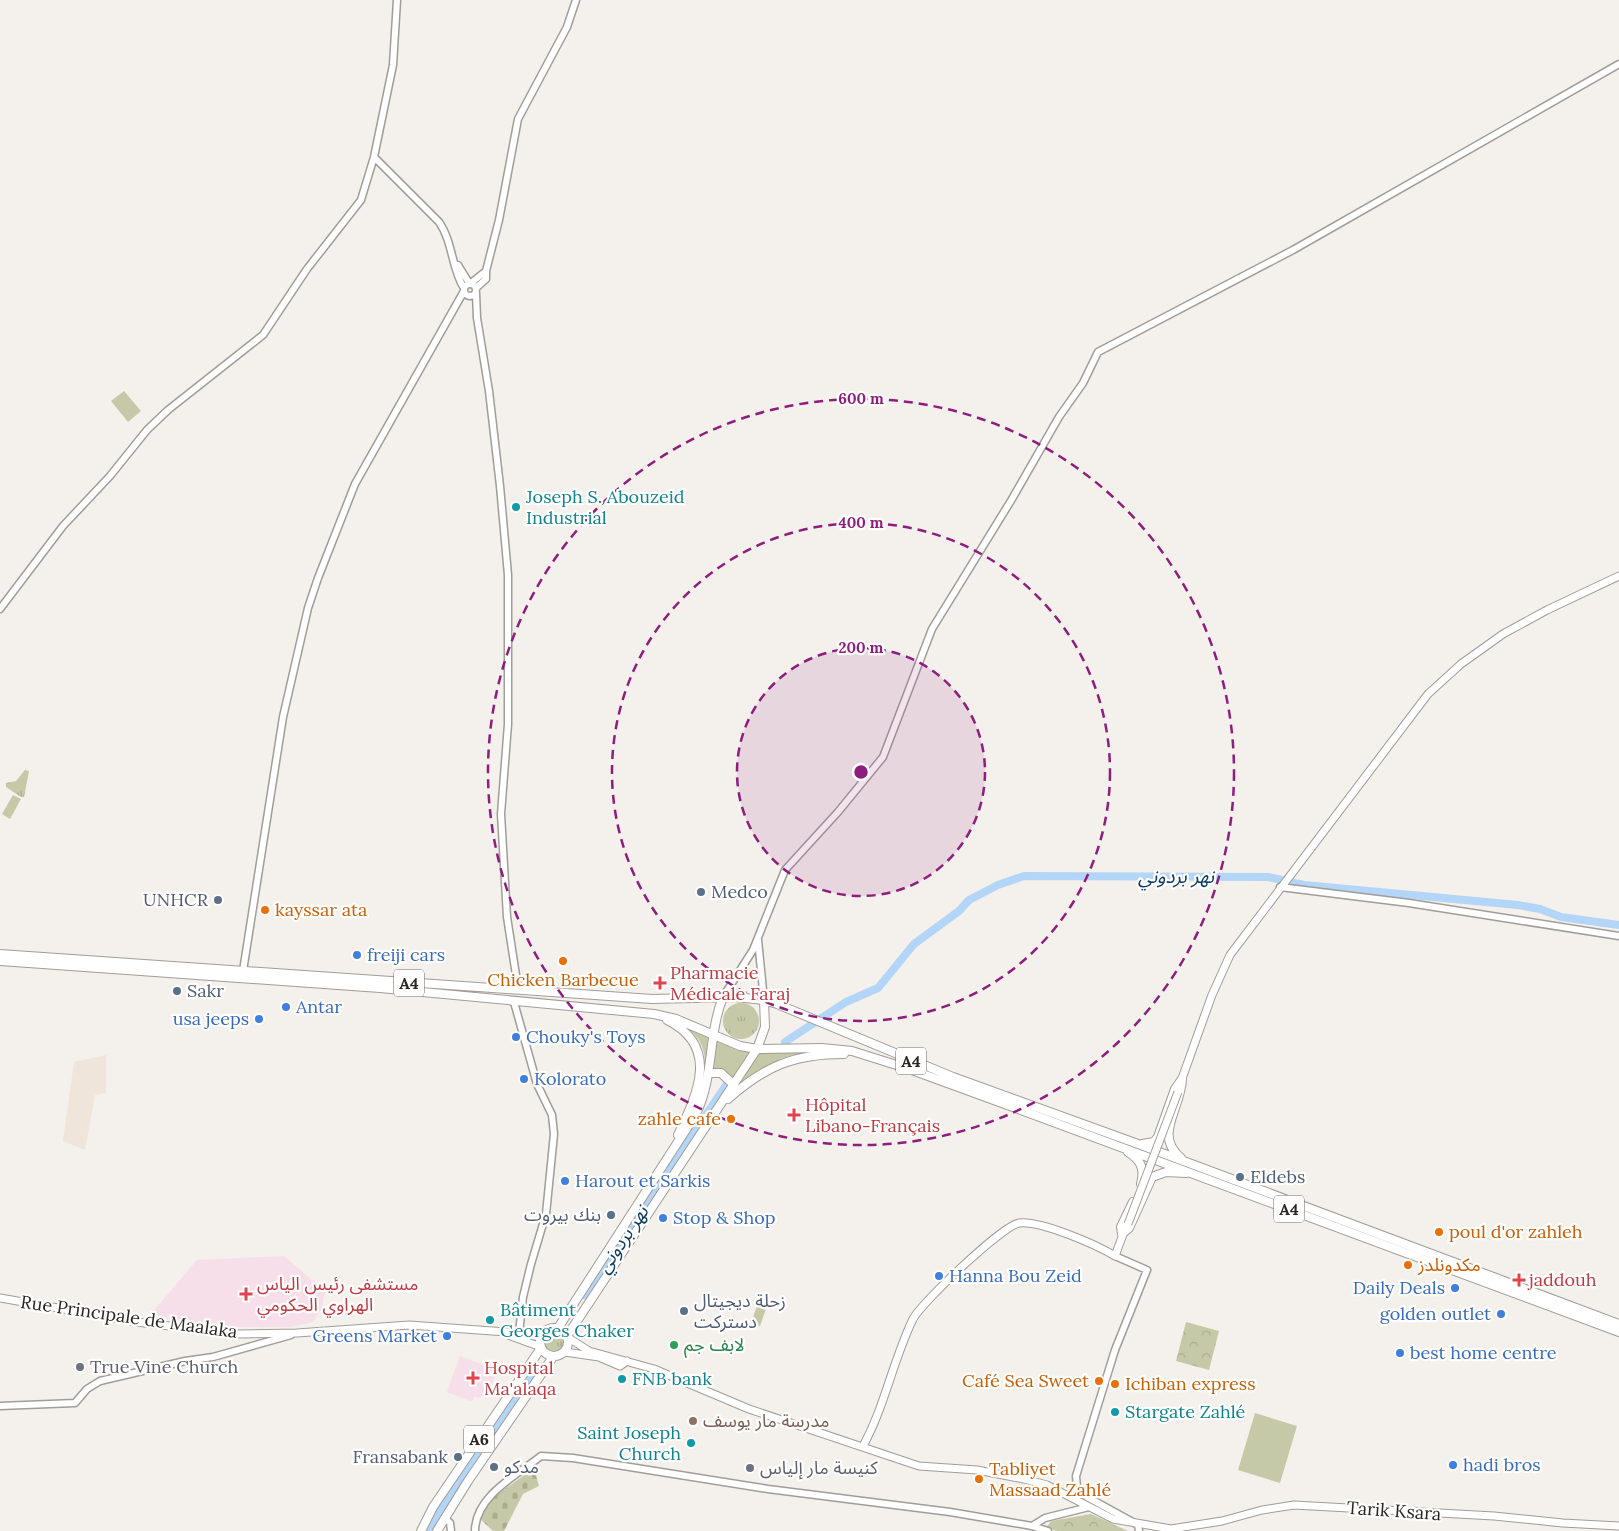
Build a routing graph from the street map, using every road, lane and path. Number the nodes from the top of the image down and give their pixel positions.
1 (397, 0) edge
2 (576, 0) edge
3 (1619, 64) edge
4 (374, 157) junction
5 (469, 290) junction
6 (1619, 576) edge
7 (0, 609) edge
8 (1282, 885) junction
9 (1619, 936) edge
10 (758, 938) junction
11 (0, 954) edge
12 (0, 961) edge
13 (244, 971) junction
14 (502, 988) junction
15 (518, 988) junction
16 (531, 989) junction
17 (724, 997) junction
18 (764, 1000) junction
19 (502, 1001) junction
20 (514, 1002) junction
21 (529, 1002) junction
22 (646, 1014) junction
23 (713, 1036) junction
24 (757, 1049) junction
25 (857, 1053) junction
26 (708, 1072) junction
27 (1182, 1079) junction
28 (734, 1085) junction
29 (717, 1112) junction
30 (1138, 1144) junction
31 (1116, 1145) junction
32 (672, 1152) junction
33 (1184, 1161) junction
34 (1194, 1174) junction
35 (1277, 1201) junction
36 (1122, 1234) junction
37 (1115, 1256) junction
38 (0, 1298) edge
39 (563, 1317) junction
40 (574, 1324) junction
41 (1619, 1324) edge
42 (558, 1328) junction
43 (498, 1331) junction
44 (1619, 1332) edge
45 (297, 1333) junction
46 (519, 1333) junction
47 (567, 1336) junction
48 (541, 1337) junction
49 (582, 1348) junction
50 (539, 1350) junction
51 (565, 1352) junction
52 (575, 1354) junction
53 (551, 1360) junction
54 (627, 1362) junction
55 (0, 1406) edge
56 (863, 1446) junction
57 (1089, 1507) junction
58 (445, 1518) junction
59 (1032, 1526) junction
60 (1619, 1526) edge
61 (1139, 1528) edge
62 (1169, 1530) edge
63 (421, 1531) edge
64 (437, 1531) edge
65 (451, 1531) edge
66 (475, 1531) edge
67 (1048, 1531) edge

1 - 4 street
2 - 5 street
3 - 10 street
4 - 5 street
4 - 7 street
5 - 13 street
5 - 15 street
6 - 8 main road
8 - 9 street
8 - 27 main road
10 - 17 street
10 - 18 street
11 - 13 highway, A4
12 - 19 highway, A4
13 - 14 highway, A4
14 - 15 highway, A4
14 - 19 highway
15 - 16 highway, A4
16 - 17 highway, A4
16 - 21 highway
17 - 18 highway, A4
17 - 23 highway
18 - 24 highway
18 - 30 highway, A4
19 - 20 highway, A4
20 - 21 highway, A4
20 - 46 street
21 - 22 highway, A4
22 - 23 highway, A4
22 - 32 highway
23 - 24 highway, A4
23 - 26 highway
24 - 25 highway, A4
24 - 28 highway
25 - 29 highway
25 - 31 highway, A4
26 - 28 highway
26 - 32 highway
27 - 30 highway
27 - 33 highway
27 - 36 main road, bridge
28 - 29 highway
29 - 40 highway
30 - 33 highway, A4
31 - 34 highway, A4
31 - 36 highway
32 - 39 highway
33 - 35 highway, A4
34 - 35 highway, A4
34 - 36 highway
35 - 41 highway, A4
35 - 44 highway, A4
36 - 37 main road
37 - 56 main road
37 - 61 street
38 - 45 main road, Rue Principale de Maalaka
39 - 40 highway
39 - 42 highway
40 - 47 highway
42 - 47 highway
42 - 48 highway
43 - 45 main road, Rue Principale de Maalaka
43 - 46 main road, Rue Principale de Maalaka
43 - 50 main road, Rue Principale de Maalaka
45 - 55 street
46 - 48 main road, Rue Principale de Maalaka
47 - 49 main road
47 - 51 highway
48 - 50 highway
49 - 52 main road
49 - 54 main road
50 - 53 highway
50 - 63 highway, A6
51 - 52 main road
51 - 53 highway
52 - 54 main road
53 - 58 highway, A6
54 - 56 main road, Tarik Ksara
56 - 57 main road, Tarik Ksara
57 - 59 street
57 - 61 main road, Tarik Ksara
58 - 64 highway, A6
58 - 65 street
59 - 66 street
59 - 67 street
60 - 62 main road, Tarik Ksara
61 - 62 main road, Tarik Ksara

